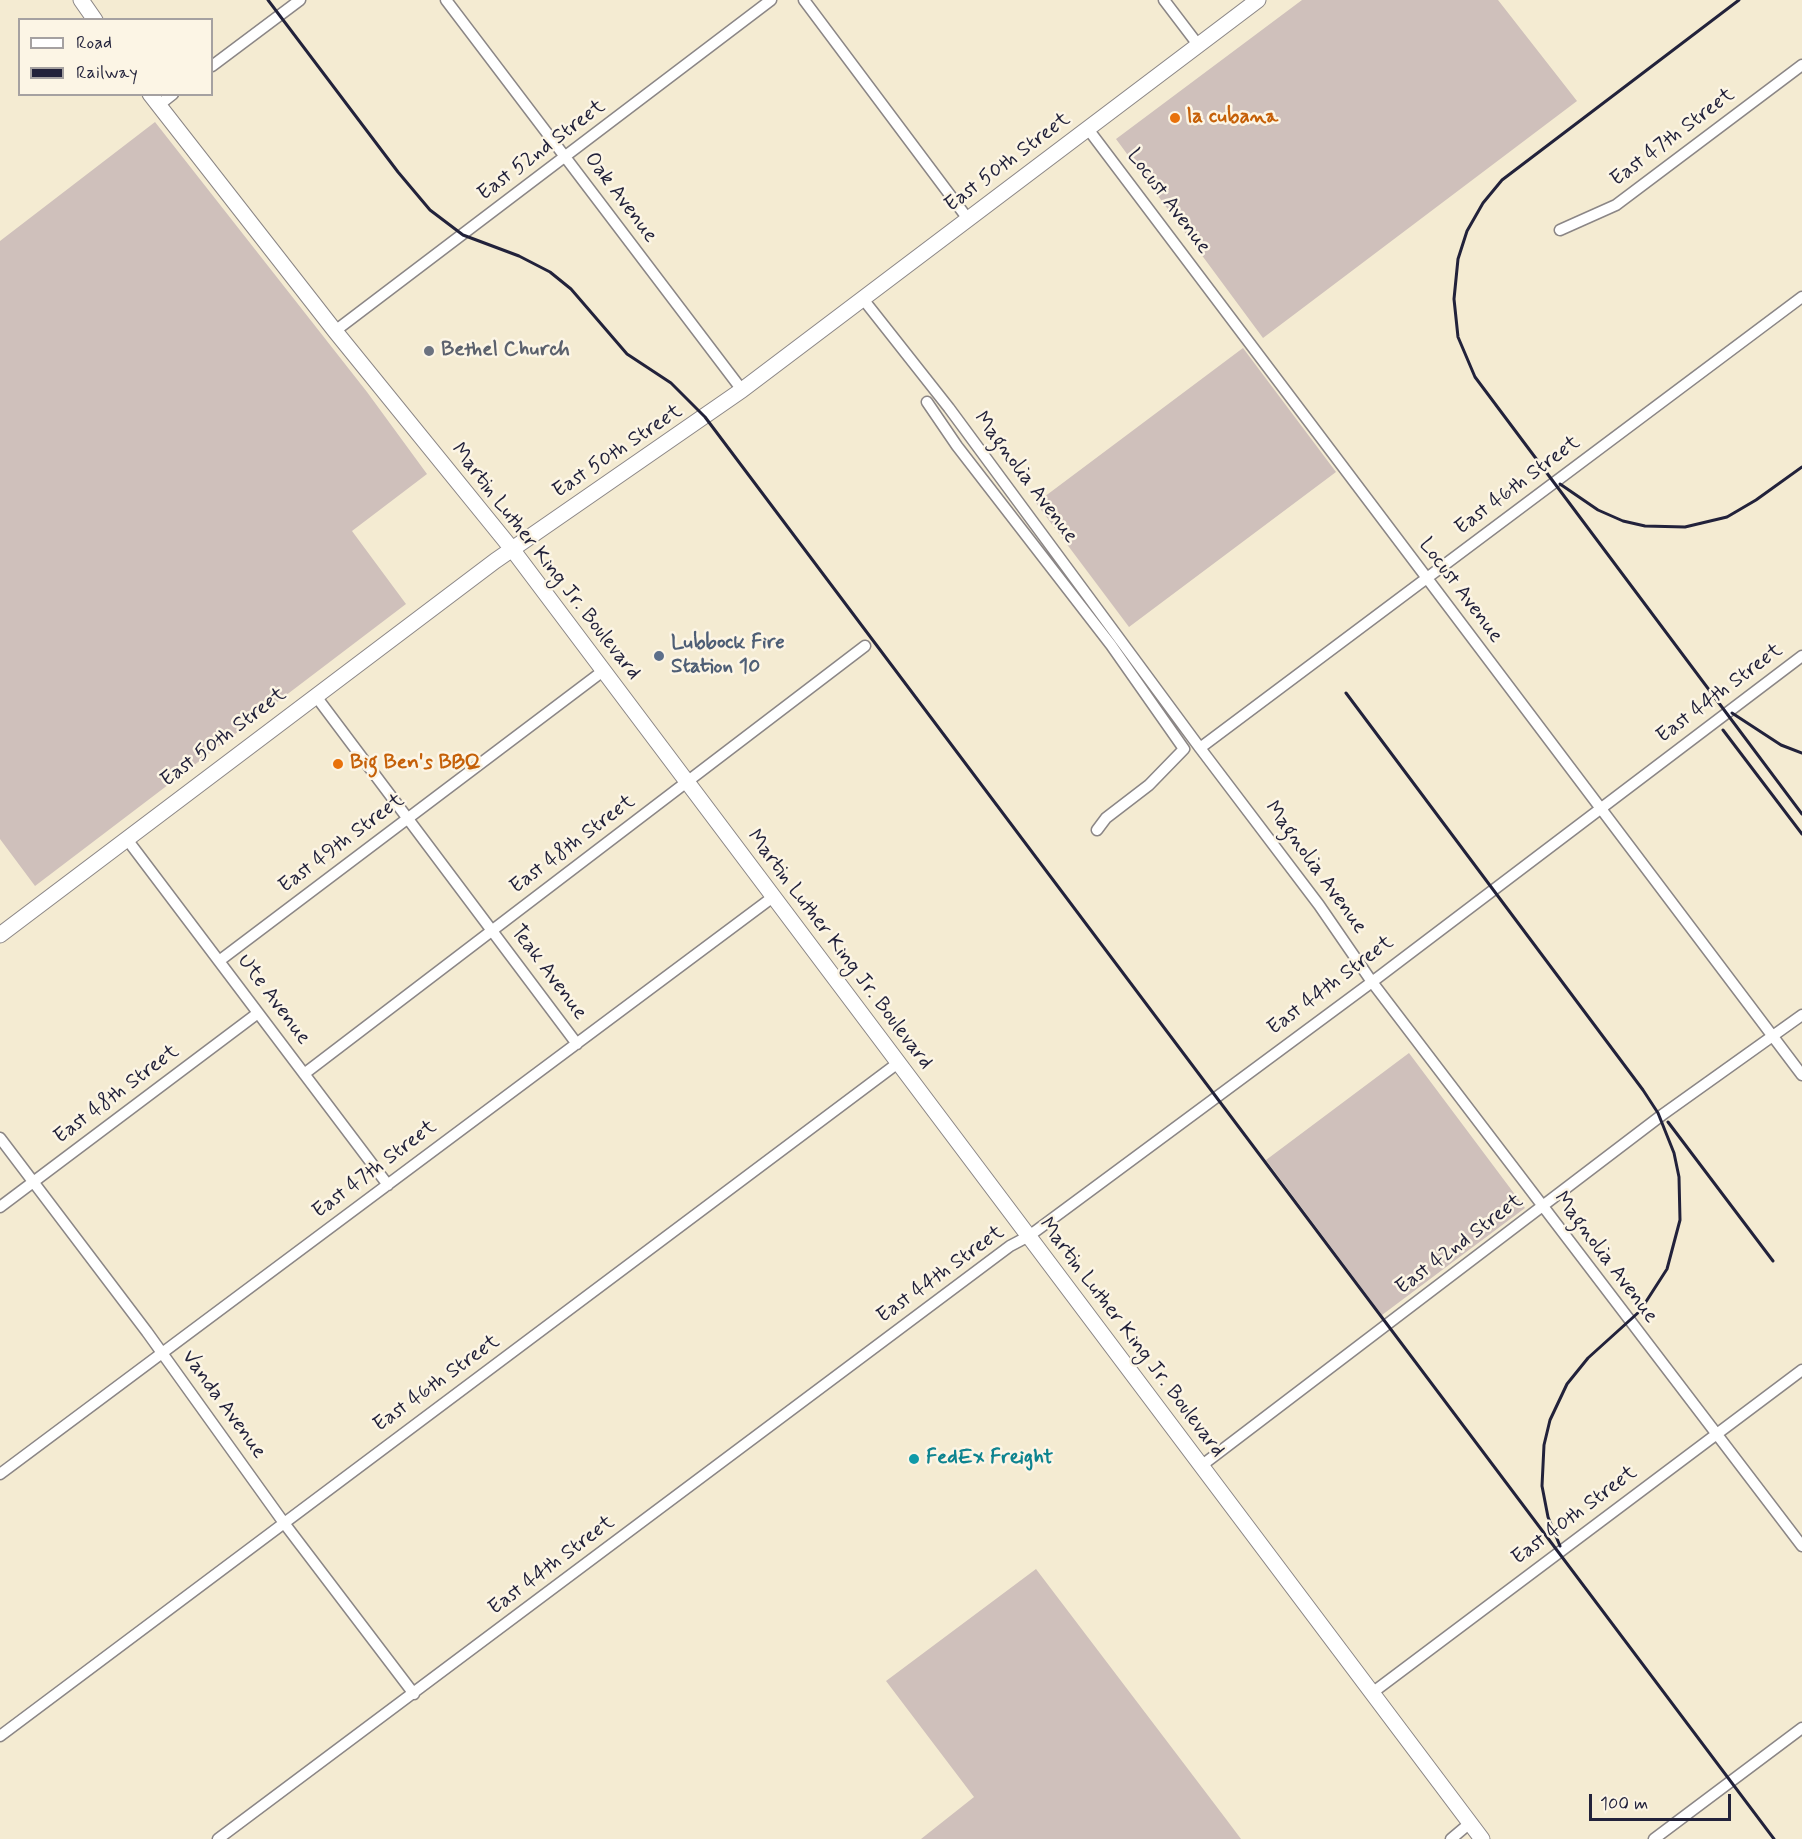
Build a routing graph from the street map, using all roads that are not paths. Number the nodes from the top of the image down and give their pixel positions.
1 (81, 0) edge
2 (300, 0) edge
3 (446, 0) edge
4 (771, 0) edge
5 (804, 0) edge
6 (1164, 0) edge
7 (1258, 0) edge
8 (94, 18) edge
9 (1199, 46) junction
10 (213, 65) edge
11 (1802, 65) edge
12 (155, 100) edge
13 (1088, 129) junction
14 (566, 159) junction
15 (968, 219) junction
16 (1560, 230) dead end
17 (1802, 297) edge
18 (863, 299) junction
19 (335, 332) junction
20 (742, 390) junction
21 (927, 402) dead end
22 (512, 549) junction
23 (1427, 580) junction
24 (865, 646) dead end
25 (1802, 656) edge
26 (603, 671) junction
27 (315, 695) junction
28 (1200, 748) junction
29 (687, 784) junction
30 (1601, 809) junction
31 (408, 819) junction
32 (1097, 830) dead end
33 (126, 838) junction
34 (773, 897) junction
35 (491, 931) junction
36 (0, 935) edge
37 (219, 961) junction
38 (1372, 982) junction
39 (258, 1013) junction
40 (1802, 1015) edge
41 (1773, 1037) junction
42 (577, 1044) junction
43 (897, 1063) junction
44 (303, 1074) junction
45 (1802, 1075) edge
46 (0, 1138) edge
47 (33, 1182) junction
48 (388, 1185) junction
49 (0, 1207) edge
50 (1543, 1208) junction
51 (1029, 1236) junction
52 (162, 1353) junction
53 (1802, 1370) edge
54 (1716, 1435) junction
55 (1201, 1466) junction
56 (0, 1474) edge
57 (284, 1522) junction
58 (1802, 1546) edge
59 (1372, 1693) junction
60 (414, 1694) junction
61 (1802, 1728) edge
62 (0, 1736) edge
63 (1470, 1823) junction
64 (218, 1839) edge
65 (1451, 1839) edge
66 (1482, 1839) edge
67 (1654, 1839) edge

1 - 8 main road
2 - 10 street
3 - 14 street, Oak Avenue
4 - 14 street, East 52nd Street
5 - 15 street
6 - 9 street
7 - 9 main road, East 50th Street
9 - 13 main road, East 50th Street
11 - 16 street, East 47th Street
12 - 19 main road, Martin Luther King Jr. Boulevard
13 - 15 main road, East 50th Street
13 - 23 street, Locust Avenue
14 - 19 street, East 52nd Street
14 - 20 street, Oak Avenue
15 - 18 main road, East 50th Street
17 - 23 street, East 46th Street
18 - 20 main road, East 50th Street
18 - 28 street, Magnolia Avenue
19 - 22 main road, Martin Luther King Jr. Boulevard
20 - 22 main road, East 50th Street
21 - 32 street
22 - 26 main road, Martin Luther King Jr. Boulevard
22 - 27 main road, East 50th Street
23 - 28 street, East 46th Street
23 - 30 street, Locust Avenue
24 - 29 street, East 48th Street
25 - 30 street, East 44th Street
26 - 29 main road, Martin Luther King Jr. Boulevard
26 - 31 street, East 49th Street
27 - 31 street, Teak Avenue
27 - 33 main road, East 50th Street
28 - 38 street, Magnolia Avenue
29 - 34 main road, Martin Luther King Jr. Boulevard
29 - 35 street, East 48th Street
30 - 38 street, East 44th Street
30 - 41 street, Locust Avenue
31 - 35 street, Teak Avenue
31 - 37 street, East 49th Street
33 - 36 main road, East 50th Street
33 - 37 street, Ute Avenue
34 - 42 street, East 47th Street
34 - 43 main road, Martin Luther King Jr. Boulevard
35 - 42 street, Teak Avenue
35 - 44 street, East 48th Street
37 - 39 street, Ute Avenue
38 - 50 street, Magnolia Avenue
38 - 51 street, East 44th Street
39 - 44 street, Ute Avenue
39 - 47 street, East 48th Street
40 - 41 street, East 42nd Street
41 - 45 street, Locust Avenue
41 - 50 street, East 42nd Street
42 - 48 street, East 47th Street
43 - 51 main road, Martin Luther King Jr. Boulevard
43 - 57 street, East 46th Street
44 - 48 street, Ute Avenue
46 - 47 street, Vanda Avenue
47 - 49 street, East 48th Street
47 - 52 street, Vanda Avenue
48 - 52 street, East 47th Street
50 - 54 street, Magnolia Avenue
50 - 55 street, East 42nd Street
51 - 55 main road, Martin Luther King Jr. Boulevard
51 - 60 street, East 44th Street
52 - 56 street, East 47th Street
52 - 57 street, Vanda Avenue
53 - 54 street, East 40th Street
54 - 58 street, Magnolia Avenue
54 - 59 street, East 40th Street
55 - 59 main road, Martin Luther King Jr. Boulevard
57 - 60 street, Vanda Avenue
57 - 62 street, East 46th Street
59 - 63 main road, Martin Luther King Jr. Boulevard
60 - 64 street, East 44th Street
61 - 67 street
63 - 65 street
63 - 66 main road, Martin Luther King Jr. Boulevard

